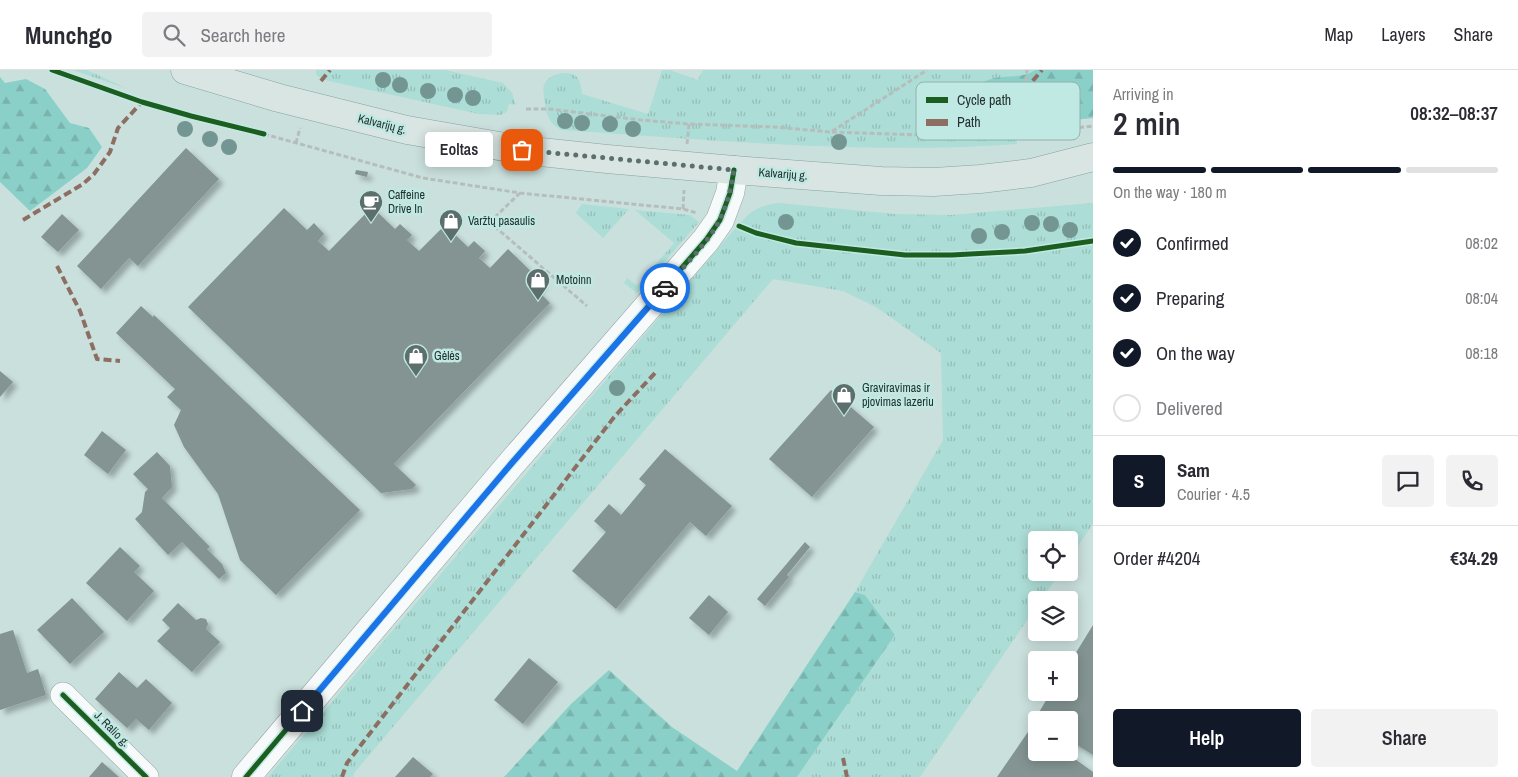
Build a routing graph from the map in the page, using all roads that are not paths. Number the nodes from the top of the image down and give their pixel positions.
1 (185, 70) edge
2 (1093, 157) edge
3 (734, 170) junction
4 (1031, 173) junction
5 (1093, 177) edge
6 (63, 695) dead end
7 (146, 777) edge
8 (246, 777) edge

1 - 3 main road, Kalvarijų g.
2 - 4 main road, Kalvarijų g.
3 - 4 main road, Kalvarijų g.
3 - 8 street
4 - 5 main road, Kalvarijų g.
6 - 7 street, J. Ralio g.

